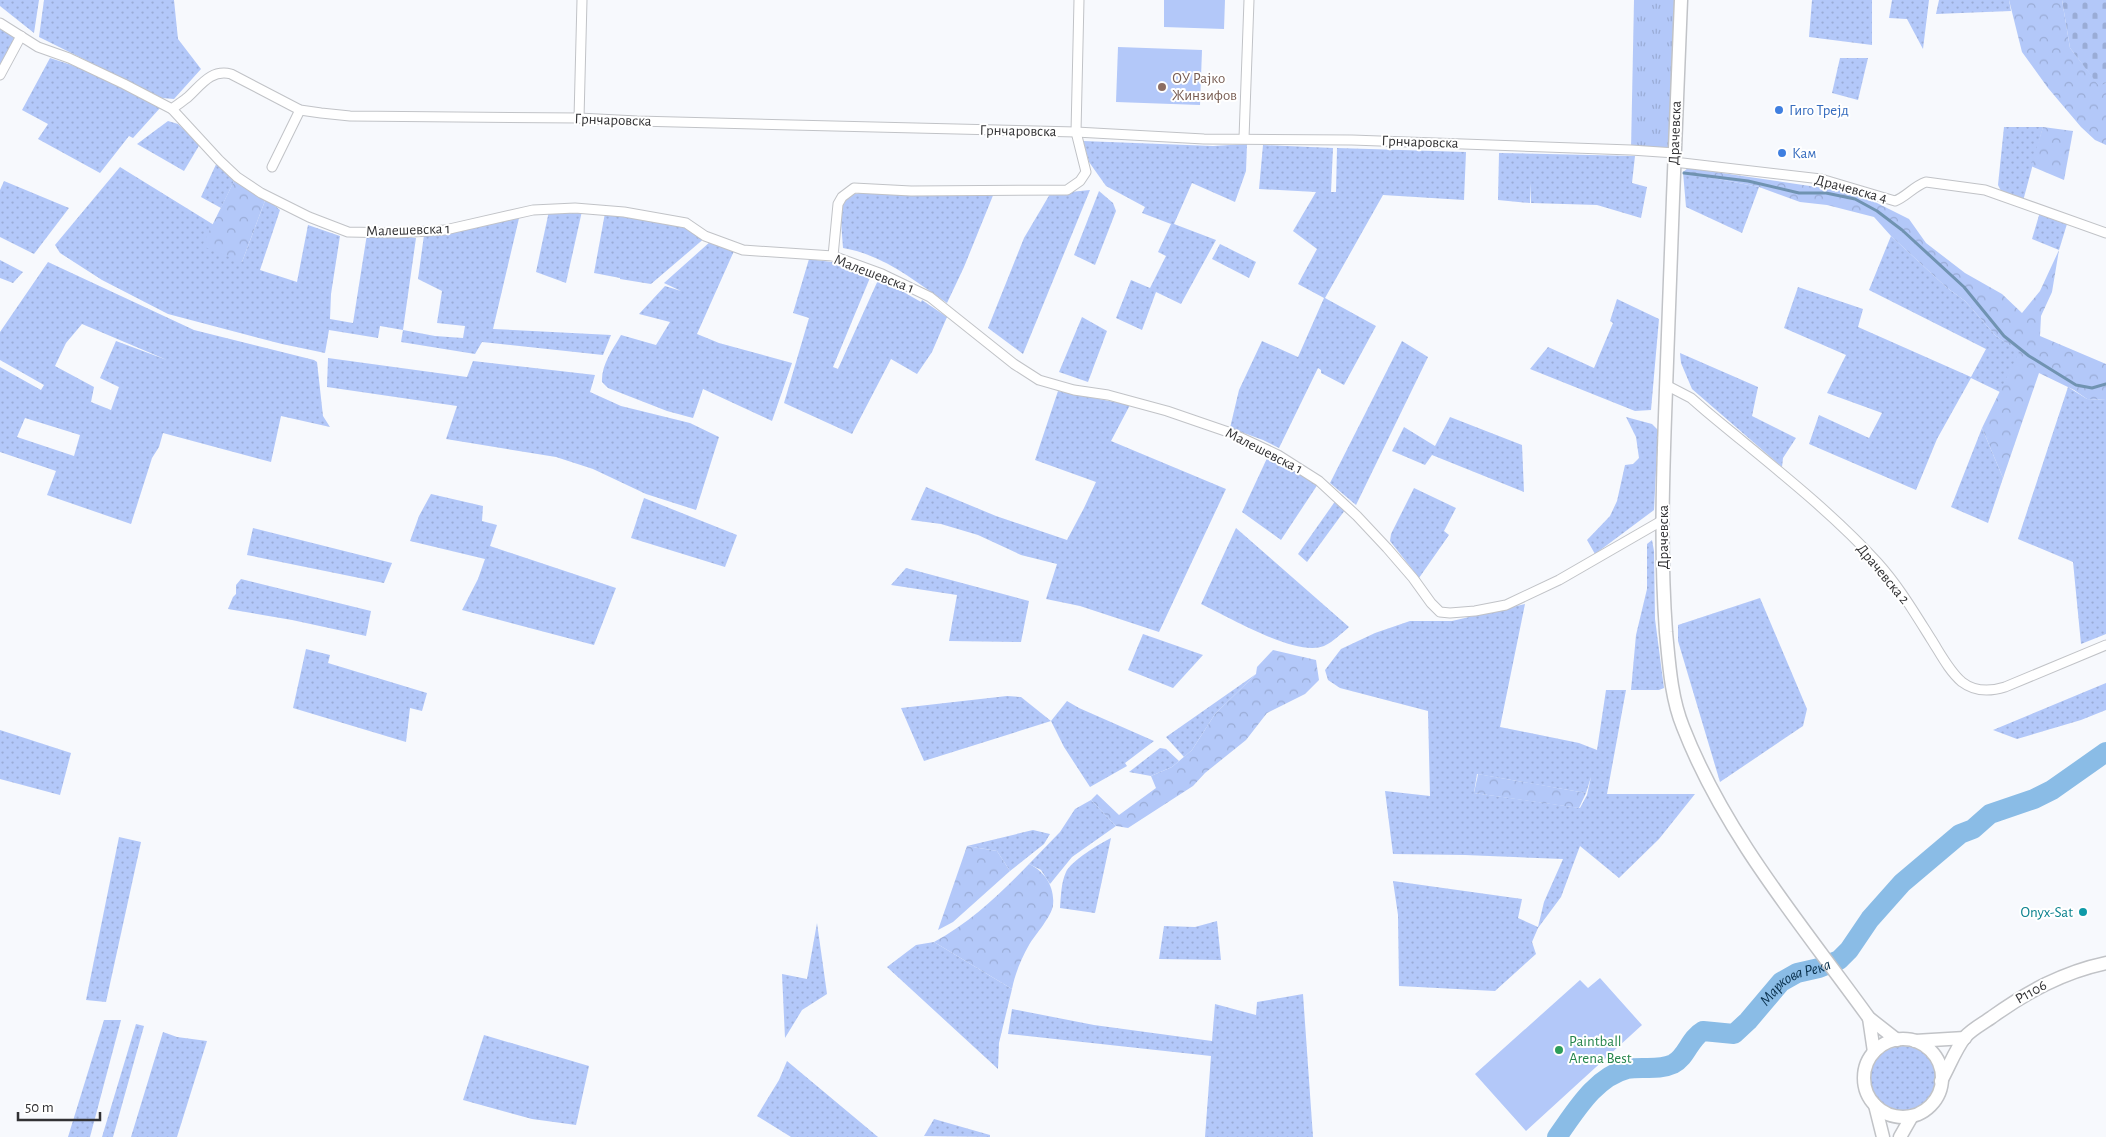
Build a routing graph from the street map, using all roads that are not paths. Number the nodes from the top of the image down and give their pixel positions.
1 (582, 0) edge
2 (1079, 0) edge
3 (1249, 0) edge
4 (1681, 0) edge
5 (0, 23) edge
6 (21, 36) junction
7 (0, 75) edge
8 (172, 109) junction
9 (300, 110) junction
10 (579, 118) junction
11 (1076, 132) junction
12 (1244, 138) junction
13 (1674, 157) junction
14 (272, 167) dead end
15 (2106, 233) edge
16 (833, 256) junction
17 (1666, 385) junction
18 (1663, 520) junction
19 (2106, 645) edge
20 (2106, 963) edge
21 (1868, 1018) junction
22 (1965, 1038) junction
23 (1897, 1040) junction
24 (1913, 1041) junction
25 (1874, 1052) junction
26 (1941, 1081) junction
27 (1875, 1106) junction
28 (1912, 1116) junction
29 (1883, 1137) edge
30 (1900, 1137) edge

1 - 10 street
2 - 11 street
3 - 12 street
4 - 13 main road, Драчевска
5 - 6 street, Малешевска 1
6 - 7 street
6 - 8 street, Малешевска 1
8 - 9 street, Грнчаровска
8 - 16 street, Малешевска 1
9 - 10 street, Грнчаровска
9 - 14 street
10 - 11 street, Грнчаровска
11 - 12 street, Грнчаровска
11 - 16 street, Грнчаровска
12 - 13 street, Грнчаровска
13 - 15 street, Драчевска 4
13 - 17 main road, Драчевска
16 - 18 street, Малешевска 1
17 - 18 main road, Драчевска
17 - 19 street, Драчевска 2
18 - 21 main road, Драчевска
20 - 22 main road, P1106
21 - 23 main road, Драчевска
21 - 25 main road, Драчевска
22 - 24 main road
22 - 26 main road
23 - 24 main road
23 - 25 main road
24 - 26 main road
25 - 27 main road
26 - 28 main road
27 - 28 main road
27 - 29 main road
28 - 30 main road

